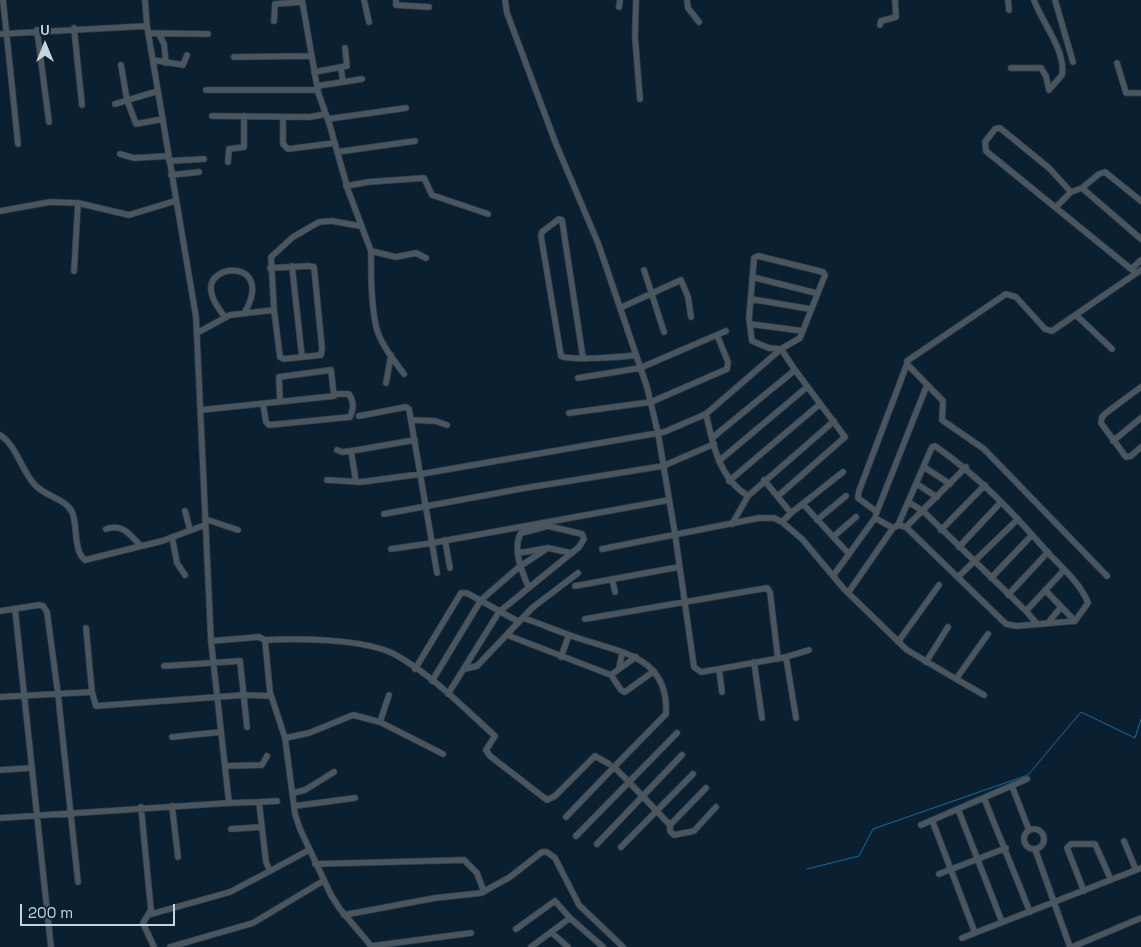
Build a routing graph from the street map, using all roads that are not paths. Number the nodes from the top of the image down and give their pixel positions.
1 (3, 0) edge
2 (145, 0) edge
3 (364, 0) edge
4 (396, 0) edge
5 (505, 0) edge
6 (620, 0) edge
7 (636, 0) edge
8 (687, 0) edge
9 (895, 0) edge
10 (1008, 0) edge
11 (1034, 0) edge
12 (1055, 0) edge
13 (302, 1) edge
14 (429, 7) dead end
15 (619, 7) dead end
16 (1009, 10) dead end
17 (274, 21) dead end
18 (369, 22) dead end
19 (699, 22) dead end
20 (880, 24) dead end
21 (147, 26) junction
22 (74, 28) junction
23 (37, 30) junction
24 (3, 33) edge
25 (148, 33) junction
26 (159, 34) junction
27 (208, 34) dead end
28 (345, 48) dead end
29 (187, 55) dead end
30 (311, 56) junction
31 (234, 57) dead end
32 (153, 60) junction
33 (166, 62) junction
34 (1074, 62) dead end
35 (1117, 63) dead end
36 (121, 65) dead end
37 (341, 68) junction
38 (1011, 68) dead end
39 (314, 72) junction
40 (362, 79) dead end
41 (343, 82) junction
42 (317, 88) junction
43 (206, 90) dead end
44 (158, 91) junction
45 (1141, 93) edge
46 (640, 99) dead end
47 (128, 100) junction
48 (115, 104) dead end
49 (82, 105) dead end
50 (406, 108) dead end
51 (212, 116) dead end
52 (244, 116) junction
53 (327, 116) junction
54 (283, 117) junction
55 (163, 119) junction
56 (49, 122) dead end
57 (415, 141) dead end
58 (335, 143) junction
59 (18, 144) dead end
60 (337, 152) junction
61 (120, 154) dead end
62 (168, 159) junction
63 (204, 159) dead end
64 (228, 162) dead end
65 (199, 172) dead end
66 (171, 175) junction
67 (1082, 188) junction
68 (348, 191) junction
69 (1071, 192) junction
70 (1141, 201) edge
71 (175, 202) junction
72 (78, 203) junction
73 (1057, 206) junction
74 (0, 211) edge
75 (488, 214) dead end
76 (360, 226) junction
77 (1141, 240) edge
78 (371, 251) junction
79 (426, 258) dead end
80 (1141, 260) edge
81 (292, 266) junction
82 (270, 268) junction
83 (644, 270) dead end
84 (1136, 270) edge
85 (74, 271) dead end
86 (752, 277) junction
87 (651, 293) junction
88 (816, 293) junction
89 (750, 299) junction
90 (620, 308) junction
91 (810, 309) junction
92 (274, 310) junction
93 (245, 312) junction
94 (1076, 315) junction
95 (225, 317) junction
96 (691, 318) dead end
97 (750, 324) junction
98 (726, 331) dead end
99 (803, 331) junction
100 (664, 332) dead end
101 (197, 333) junction
102 (717, 335) junction
103 (782, 349) junction
104 (1112, 349) dead end
105 (391, 355) junction
106 (636, 355) junction
107 (302, 357) junction
108 (583, 358) junction
109 (907, 364) junction
110 (640, 368) junction
111 (795, 370) junction
112 (404, 374) dead end
113 (578, 378) dead end
114 (386, 382) dead end
115 (927, 385) junction
116 (806, 387) junction
117 (1141, 387) edge
118 (336, 394) junction
119 (280, 402) junction
120 (651, 402) junction
121 (263, 404) junction
122 (820, 404) junction
123 (201, 410) junction
124 (569, 413) dead end
125 (706, 414) junction
126 (359, 416) dead end
127 (1141, 418) edge
128 (412, 420) junction
129 (834, 421) junction
130 (447, 425) dead end
131 (658, 433) junction
132 (0, 435) edge
133 (712, 438) junction
134 (415, 440) junction
135 (1113, 441) junction
136 (714, 444) junction
137 (1141, 447) edge
138 (338, 450) dead end
139 (351, 451) junction
140 (719, 462) junction
141 (663, 466) junction
142 (924, 467) junction
143 (966, 467) junction
144 (843, 472) dead end
145 (421, 474) junction
146 (327, 480) dead end
147 (764, 480) junction
148 (729, 481) junction
149 (356, 482) junction
150 (917, 484) junction
151 (950, 484) junction
152 (985, 484) junction
153 (748, 496) junction
154 (778, 496) junction
155 (846, 496) dead end
156 (937, 497) junction
157 (669, 500) junction
158 (908, 502) junction
159 (1001, 502) junction
160 (802, 504) junction
161 (426, 506) junction
162 (186, 511) dead end
163 (923, 511) junction
164 (791, 513) junction
165 (384, 514) dead end
166 (876, 515) junction
167 (856, 517) dead end
168 (817, 520) junction
169 (1018, 520) junction
170 (205, 522) junction
171 (782, 522) junction
172 (732, 524) junction
173 (895, 527) junction
174 (906, 528) junction
175 (106, 529) dead end
176 (190, 530) junction
177 (238, 530) dead end
178 (941, 530) junction
179 (675, 534) junction
180 (1032, 535) junction
181 (172, 537) junction
182 (833, 537) junction
183 (446, 540) junction
184 (432, 543) junction
185 (140, 546) junction
186 (959, 547) junction
187 (548, 548) junction
188 (602, 548) dead end
189 (391, 549) dead end
190 (1048, 552) junction
191 (519, 553) junction
192 (571, 553) junction
193 (848, 554) junction
194 (975, 561) junction
195 (679, 567) junction
196 (450, 568) dead end
197 (519, 568) junction
198 (1064, 570) junction
199 (578, 572) dead end
200 (437, 573) dead end
201 (185, 575) dead end
202 (833, 576) junction
203 (1107, 576) dead end
204 (958, 577) junction
205 (991, 578) junction
206 (612, 579) junction
207 (939, 585) dead end
208 (528, 586) junction
209 (575, 586) dead end
210 (1045, 590) junction
211 (616, 592) dead end
212 (848, 593) junction
213 (1008, 594) junction
214 (481, 600) junction
215 (684, 602) junction
216 (1061, 607) junction
217 (532, 608) junction
218 (15, 609) junction
219 (1026, 611) junction
220 (0, 612) edge
221 (499, 612) junction
222 (585, 619) dead end
223 (521, 620) junction
224 (1075, 621) junction
225 (535, 622) junction
226 (1048, 623) junction
227 (1037, 624) junction
228 (948, 627) dead end
229 (86, 628) dead end
230 (988, 634) dead end
231 (507, 635) junction
232 (569, 635) junction
233 (265, 640) junction
234 (211, 641) junction
235 (898, 642) junction
236 (809, 650) dead end
237 (622, 652) junction
238 (561, 656) junction
239 (636, 657) junction
240 (786, 658) junction
241 (778, 659) junction
242 (212, 662) junction
243 (754, 662) junction
244 (926, 662) junction
245 (164, 666) dead end
246 (415, 669) junction
247 (464, 669) junction
248 (619, 669) junction
249 (719, 669) junction
250 (654, 671) junction
251 (611, 675) junction
252 (956, 679) junction
253 (432, 681) junction
254 (92, 692) junction
255 (722, 692) dead end
256 (58, 694) junction
257 (448, 694) junction
258 (22, 695) junction
259 (244, 695) junction
260 (389, 695) dead end
261 (984, 695) dead end
262 (271, 696) junction
263 (0, 697) edge
264 (216, 698) junction
265 (762, 718) dead end
266 (796, 718) dead end
267 (380, 722) junction
268 (247, 727) dead end
269 (221, 732) junction
270 (678, 733) dead end
271 (172, 737) dead end
272 (286, 738) junction
273 (443, 754) dead end
274 (682, 755) dead end
275 (267, 756) dead end
276 (225, 766) junction
277 (611, 766) junction
278 (31, 768) junction
279 (0, 770) edge
280 (334, 772) dead end
281 (693, 774) dead end
282 (1027, 779) dead end
283 (628, 782) junction
284 (1012, 786) junction
285 (706, 788) dead end
286 (293, 793) junction
287 (643, 797) junction
288 (355, 798) dead end
289 (984, 798) junction
290 (277, 801) dead end
291 (259, 802) junction
292 (229, 803) junction
293 (172, 806) junction
294 (294, 806) junction
295 (140, 807) junction
296 (716, 807) dead end
297 (958, 809) junction
298 (656, 811) junction
299 (71, 813) junction
300 (36, 815) junction
301 (566, 816) dead end
302 (0, 818) edge
303 (932, 820) junction
304 (670, 825) junction
305 (921, 825) dead end
306 (262, 826) junction
307 (231, 829) dead end
308 (1029, 830) junction
309 (576, 836) dead end
310 (1124, 841) dead end
311 (597, 844) dead end
312 (620, 847) dead end
313 (1006, 848) junction
314 (1035, 849) junction
315 (309, 850) junction
316 (178, 857) dead end
317 (979, 859) junction
318 (315, 864) junction
319 (1139, 869) edge
320 (950, 870) junction
321 (270, 871) junction
322 (938, 874) dead end
323 (1111, 880) junction
324 (323, 881) junction
325 (78, 882) dead end
326 (1084, 891) junction
327 (484, 892) junction
328 (1055, 903) junction
329 (1030, 912) junction
330 (148, 915) junction
331 (344, 915) junction
332 (570, 918) junction
333 (1141, 918) edge
334 (1002, 922) junction
335 (516, 929) dead end
336 (551, 932) junction
337 (471, 933) dead end
338 (975, 933) junction
339 (962, 938) dead end
340 (51, 947) edge
341 (154, 947) edge
342 (170, 947) edge
343 (372, 947) edge
344 (532, 947) edge
345 (568, 947) edge
346 (602, 947) edge
347 (622, 947) edge
348 (1071, 947) edge

1 - 24 street
2 - 21 street
3 - 18 street
4 - 14 street
5 - 90 street
6 - 15 street
7 - 46 street
8 - 19 street
9 - 20 street
10 - 16 street
11 - 38 street
12 - 34 street
13 - 17 street
13 - 30 street
21 - 22 street
21 - 25 street
22 - 23 street
22 - 49 street
23 - 24 street
23 - 56 street
24 - 59 street
25 - 26 street
25 - 32 street
26 - 27 street
26 - 33 street
28 - 37 street
29 - 33 street
30 - 31 street
30 - 39 street
32 - 33 street
32 - 44 street
35 - 45 street
36 - 47 street
37 - 39 street
37 - 41 street
39 - 42 street
40 - 41 street
41 - 42 street
42 - 43 street
42 - 53 street
44 - 47 street
44 - 55 street
47 - 48 street
47 - 55 street
50 - 53 street
51 - 52 street
52 - 54 street
52 - 64 street
53 - 54 street
53 - 58 street
54 - 58 street
55 - 62 street
57 - 60 street
58 - 60 street
60 - 68 street
61 - 62 street
62 - 63 street
62 - 66 street
65 - 66 street
66 - 71 street
67 - 69 street
67 - 70 street
67 - 77 street
68 - 75 street
68 - 76 street
69 - 73 street
69 - 73 street
71 - 72 street
71 - 101 street
72 - 74 street
72 - 85 street
73 - 84 street
76 - 78 street
76 - 82 street
78 - 79 street
78 - 105 street
80 - 84 street
81 - 82 street
81 - 107 street
81 - 107 street
82 - 92 street
83 - 87 street
84 - 94 street
86 - 88 street
86 - 88 street
86 - 89 street
87 - 90 street
87 - 96 street
87 - 100 street
88 - 91 street
89 - 91 street
89 - 97 street
90 - 106 street
91 - 99 street
92 - 93 street
92 - 107 street
93 - 95 street
93 - 95 street
94 - 104 street
94 - 109 street
95 - 101 street
97 - 99 street
97 - 103 street
98 - 102 street
99 - 103 street
101 - 123 street
102 - 110 street
102 - 120 street
103 - 111 street
103 - 125 street
105 - 112 street
105 - 114 street
106 - 108 street
106 - 110 street
108 - 108 street
109 - 115 street
109 - 166 street
110 - 113 street
110 - 120 street
111 - 116 street
111 - 133 street
115 - 166 street
115 - 203 street
116 - 122 street
116 - 140 street
117 - 135 street
118 - 119 street
118 - 119 street
118 - 121 street
119 - 121 street
120 - 124 street
120 - 131 street
121 - 123 street
122 - 129 street
122 - 148 street
123 - 170 street
125 - 131 street
125 - 133 street
126 - 128 street
127 - 135 street
128 - 130 street
128 - 134 street
129 - 147 street
129 - 154 street
131 - 141 street
131 - 145 street
132 - 185 street
133 - 136 street
134 - 139 street
134 - 145 street
135 - 137 street
136 - 140 street
136 - 141 street
138 - 139 street
139 - 149 street
140 - 148 street
141 - 157 street
141 - 161 street
142 - 143 street
142 - 150 street
142 - 151 street
143 - 151 street
143 - 152 street
144 - 160 street
145 - 149 street
145 - 161 street
146 - 149 street
147 - 153 street
147 - 154 street
148 - 153 street
150 - 156 street
150 - 158 street
151 - 156 street
152 - 159 street
152 - 178 street
153 - 172 street
154 - 164 street
155 - 168 street
156 - 163 street
157 - 179 street
157 - 183 street
158 - 163 street
158 - 173 street
159 - 169 street
159 - 186 street
160 - 164 street
160 - 168 street
161 - 165 street
161 - 184 street
162 - 176 street
163 - 174 street
163 - 178 street
164 - 171 street
166 - 173 street
166 - 193 street
167 - 182 street
168 - 182 street
169 - 180 street
169 - 194 street
170 - 176 street
170 - 177 street
170 - 234 street
171 - 172 street
171 - 202 street
172 - 179 street
173 - 174 street
173 - 212 street
174 - 204 street
175 - 185 street
176 - 181 street
178 - 186 street
179 - 188 street
179 - 195 street
180 - 190 street
180 - 205 street
181 - 185 street
181 - 201 street
182 - 193 street
183 - 184 street
183 - 196 street
184 - 189 street
184 - 200 street
186 - 194 street
187 - 191 street
187 - 192 street
187 - 197 street
190 - 198 street
190 - 213 street
191 - 192 street
191 - 197 street
192 - 208 street
193 - 202 street
194 - 204 street
194 - 205 street
195 - 206 street
195 - 215 street
197 - 208 street
197 - 214 street
198 - 210 street
198 - 224 street
199 - 217 street
202 - 212 street
204 - 227 street
205 - 213 street
206 - 209 street
206 - 211 street
207 - 235 street
208 - 221 street
210 - 216 street
210 - 219 street
212 - 235 street
213 - 219 street
214 - 221 street
214 - 246 street
214 - 253 street
215 - 222 street
215 - 241 street
215 - 249 street
216 - 224 street
216 - 226 street
217 - 223 street
217 - 225 street
218 - 220 street
218 - 256 street
218 - 258 street
219 - 227 street
221 - 223 street
221 - 247 street
223 - 225 street
223 - 231 street
224 - 226 street
225 - 232 street
226 - 227 street
228 - 244 street
229 - 254 street
230 - 252 street
231 - 238 street
231 - 247 street
232 - 237 street
232 - 238 street
233 - 234 street
233 - 246 street
233 - 262 street
234 - 242 street
235 - 244 street
236 - 240 street
237 - 239 street
237 - 248 street
238 - 251 street
239 - 248 street
239 - 250 street
240 - 241 street
240 - 266 street
241 - 243 street
242 - 245 street
242 - 259 street
242 - 264 street
243 - 249 street
243 - 265 street
244 - 252 street
246 - 253 street
247 - 257 street
248 - 251 street
249 - 255 street
250 - 251 street
250 - 277 street
252 - 261 street
253 - 257 street
254 - 256 street
254 - 264 street
256 - 258 street
256 - 299 street
257 - 277 street
258 - 263 street
258 - 278 street
259 - 262 street
259 - 264 street
259 - 268 street
260 - 267 street
262 - 272 street
264 - 269 street
267 - 272 street
267 - 273 street
269 - 271 street
269 - 276 street
270 - 283 street
272 - 286 street
274 - 287 street
275 - 276 street
276 - 292 street
277 - 283 street
277 - 301 street
278 - 279 street
278 - 300 street
280 - 286 street
281 - 298 street
282 - 284 street
283 - 287 street
283 - 309 street
284 - 289 street
284 - 308 street
285 - 304 street
286 - 294 street
287 - 298 street
287 - 311 street
288 - 294 street
289 - 297 street
289 - 313 street
290 - 291 street
291 - 292 street
291 - 306 street
292 - 293 street
293 - 295 street
293 - 316 street
294 - 315 street
295 - 299 street
295 - 330 street
296 - 304 street
297 - 303 street
297 - 317 street
298 - 304 street
298 - 312 street
299 - 300 street
299 - 325 street
300 - 302 street
300 - 340 street
303 - 305 street
303 - 320 street
306 - 307 street
306 - 321 street
308 - 314 street
308 - 314 street
310 - 319 street
313 - 317 street
313 - 329 street
314 - 328 street
315 - 318 street
315 - 321 street
317 - 320 street
317 - 334 street
318 - 324 street
318 - 327 street
319 - 323 street
320 - 322 street
320 - 338 street
321 - 330 street
323 - 326 street
323 - 326 street
324 - 331 street
324 - 342 street
326 - 328 street
327 - 331 street
327 - 347 street
328 - 329 street
328 - 348 street
329 - 334 street
330 - 341 street
331 - 343 street
332 - 335 street
332 - 336 street
332 - 346 street
333 - 348 street
334 - 338 street
336 - 344 street
336 - 345 street
337 - 343 street
338 - 339 street

